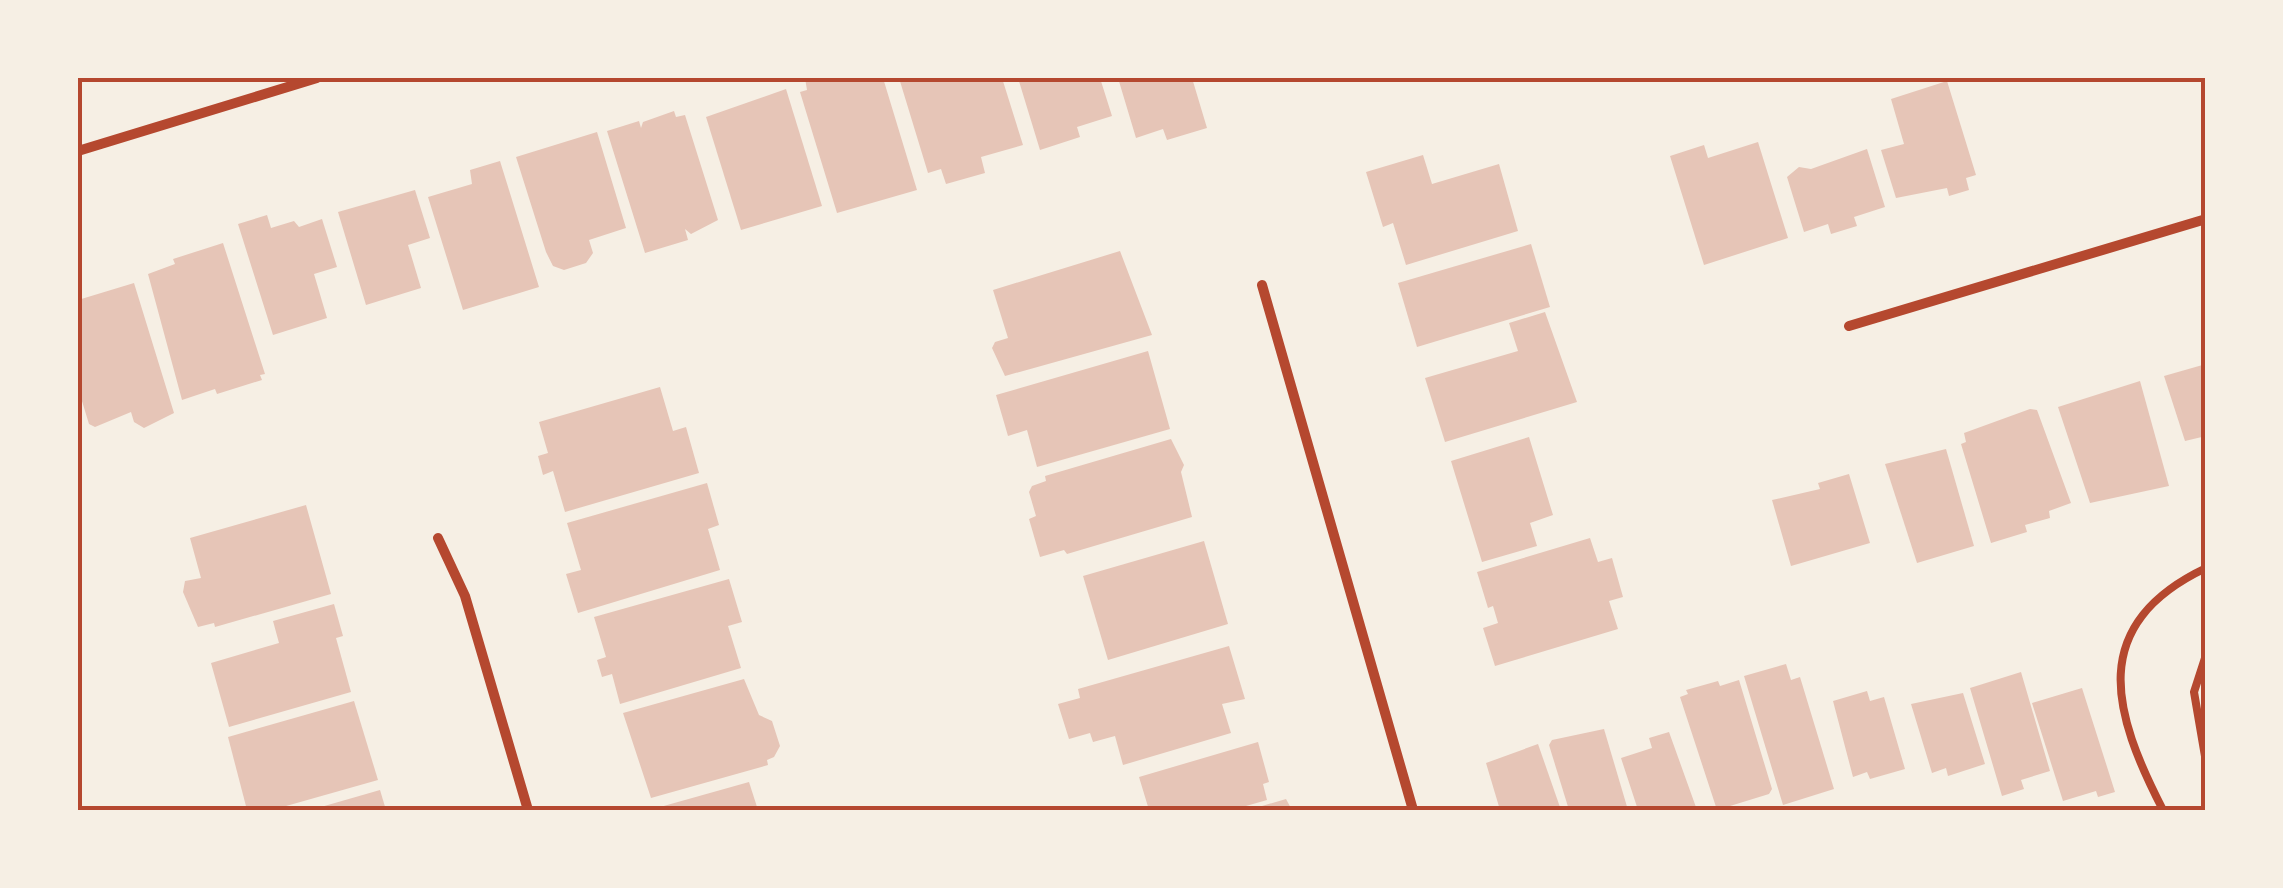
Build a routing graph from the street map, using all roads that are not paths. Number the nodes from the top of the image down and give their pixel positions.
1 (317, 78) edge
2 (78, 151) edge
3 (2206, 219) edge
4 (1262, 286) dead end
5 (1849, 326) dead end
6 (438, 538) dead end
7 (2206, 568) edge
8 (2206, 656) edge
9 (2206, 762) edge
10 (528, 810) edge
11 (1412, 810) edge
12 (2163, 810) edge

1 - 2 street
3 - 5 street
4 - 11 street
6 - 10 street
7 - 12 lane
8 - 9 lane

